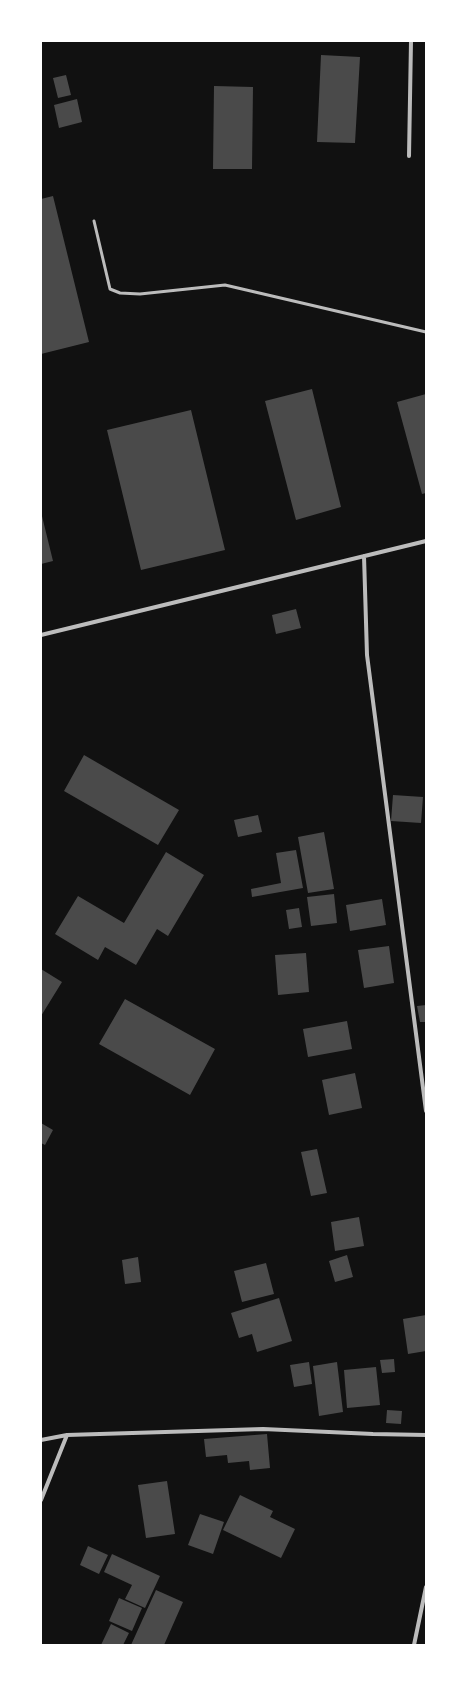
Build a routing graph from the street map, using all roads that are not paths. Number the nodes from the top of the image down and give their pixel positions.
1 (411, 41) edge
2 (409, 156) dead end
3 (94, 221) dead end
4 (426, 332) edge
5 (426, 541) edge
6 (364, 556) junction
7 (41, 635) edge
8 (426, 1111) edge
9 (67, 1435) junction
10 (426, 1435) edge
11 (41, 1440) edge
12 (41, 1500) edge
13 (426, 1587) edge
14 (414, 1645) edge

1 - 2 street
3 - 4 lane
5 - 6 street
6 - 7 street
6 - 8 street
9 - 10 street
9 - 11 street
9 - 12 street
13 - 14 street

